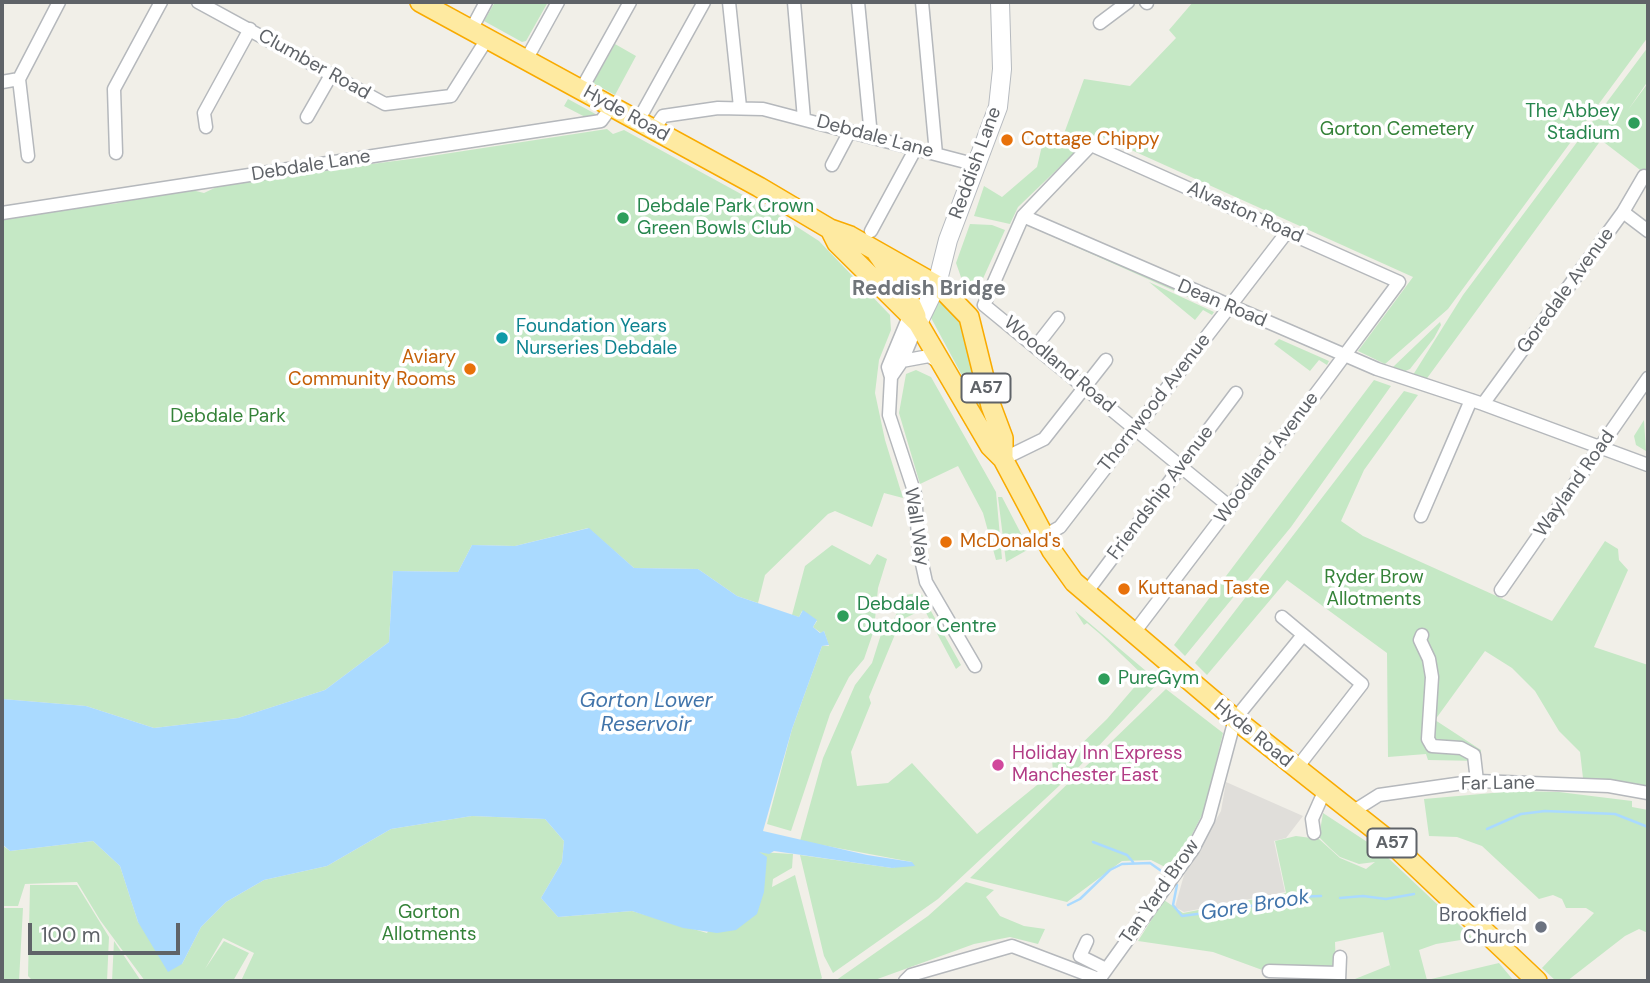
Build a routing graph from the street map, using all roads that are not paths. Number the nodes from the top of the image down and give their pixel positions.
1 (59, 2) edge
2 (161, 2) edge
3 (198, 2) edge
4 (420, 2) edge
5 (486, 2) edge
6 (558, 2) edge
7 (630, 2) edge
8 (704, 2) edge
9 (729, 2) edge
10 (794, 2) edge
11 (858, 2) edge
12 (922, 2) edge
13 (1000, 2) edge
14 (1128, 2) edge
15 (1100, 23) dead end
16 (250, 29) junction
17 (479, 34) junction
18 (526, 60) junction
19 (331, 75) junction
20 (19, 79) junction
21 (2, 82) edge
22 (582, 90) junction
23 (612, 106) junction
24 (740, 107) junction
25 (307, 117) dead end
26 (804, 119) junction
27 (646, 125) junction
28 (206, 127) dead end
29 (850, 131) junction
30 (871, 136) junction
31 (916, 148) junction
32 (116, 153) dead end
33 (936, 154) junction
34 (28, 156) dead end
35 (832, 165) dead end
36 (977, 165) junction
37 (1644, 176) dead end
38 (1623, 212) junction
39 (2, 213) edge
40 (1023, 216) junction
41 (830, 229) junction
42 (1648, 231) edge
43 (1287, 232) junction
44 (873, 240) junction
45 (938, 281) junction
46 (1399, 282) joint
47 (1229, 307) junction
48 (914, 315) junction
49 (1058, 318) dead end
50 (1037, 345) junction
51 (1344, 356) junction
52 (931, 357) junction
53 (1106, 360) dead end
54 (902, 361) junction
55 (891, 377) junction
56 (1648, 378) edge
57 (1085, 387) junction
58 (1236, 393) dead end
59 (1477, 402) junction
60 (1134, 428) junction
61 (1600, 448) junction
62 (1003, 459) junction
63 (1648, 465) edge
64 (1181, 466) junction
65 (1230, 507) junction
66 (1421, 516) dead end
67 (1044, 536) junction
68 (1501, 590) dead end
69 (1086, 593) junction
70 (1282, 617) dead end
71 (1133, 634) junction
72 (1303, 635) junction
73 (1422, 635) dead end
74 (975, 666) dead end
75 (1235, 719) junction
76 (1296, 769) junction
77 (1477, 781) junction
78 (1324, 792) junction
79 (1648, 793) edge
80 (1352, 811) junction
81 (1314, 833) dead end
82 (1087, 941) dead end
83 (1340, 957) dead end
84 (1269, 971) dead end
85 (1101, 976) edge
86 (1339, 977) edge
87 (905, 981) edge
88 (1537, 981) edge

1 - 20 street
2 - 32 street
3 - 16 street, Clumber Road
4 - 17 highway, Hyde Road / A57
5 - 17 street, Clumber Road
6 - 18 street
7 - 22 street
8 - 27 street
9 - 24 street
10 - 26 street
11 - 30 street
12 - 33 street
13 - 36 main road, Reddish Lane
14 - 15 street
16 - 19 street, Clumber Road
16 - 28 street
17 - 18 highway, Hyde Road / A57
17 - 19 street, Clumber Road
18 - 22 highway, Hyde Road / A57
19 - 25 street
20 - 21 street
20 - 34 street
22 - 23 highway, Hyde Road / A57
23 - 27 highway, Hyde Road / A57
23 - 39 street, Debdale Lane
24 - 26 street, Debdale Lane
24 - 27 street, Debdale Lane
26 - 29 street, Debdale Lane
27 - 41 highway, Hyde Road / A57
29 - 30 street, Debdale Lane
29 - 35 street
30 - 31 street, Debdale Lane
31 - 33 street, Debdale Lane
31 - 44 street
33 - 36 street, Debdale Lane
36 - 45 main road, Reddish Lane
37 - 38 street, Goredale Avenue
38 - 42 street
38 - 59 street, Goredale Avenue
40 - 43 street, Alvaston Road
40 - 47 street, Dean Road
40 - 50 street, Woodland Road
41 - 44 highway, Hyde Road / A57
41 - 48 highway, Hyde Road / A57
43 - 46 street, Alvaston Road
43 - 47 street, Thornwood Avenue
44 - 45 highway, Hyde Road / A57
44 - 48 highway, A57
45 - 48 main road, Wall Way
45 - 62 highway, Hyde Road / A57
46 - 51 street, Woodland Avenue
47 - 51 street, Dean Road
47 - 60 street, Thornwood Avenue
48 - 52 highway, Hyde Road / A57
48 - 54 street, Wall Way
48 - 55 street, Wall Way
49 - 50 street
50 - 57 street, Woodland Road
51 - 59 street, Dean Road
51 - 65 street, Woodland Avenue
52 - 54 street
52 - 62 highway, Hyde Road / A57
53 - 57 street
54 - 55 street, Wall Way
55 - 74 street, Wall Way
56 - 61 street, Wayland Road
57 - 60 street, Woodland Road
57 - 62 street
58 - 64 street, Friendship Avenue
59 - 61 street, Dean Road
59 - 66 street, Goredale Avenue
60 - 64 street, Woodland Road
60 - 67 street, Thornwood Avenue
61 - 63 street, Dean Road
61 - 68 street, Wayland Road
62 - 67 highway, Hyde Road / A57
64 - 65 street, Woodland Road
64 - 69 street, Friendship Avenue
65 - 71 street, Woodland Avenue
67 - 69 highway, Hyde Road / A57
69 - 71 highway, Hyde Road / A57
70 - 72 street
71 - 75 highway, Hyde Road / A57
72 - 75 street
72 - 76 street
73 - 77 street
75 - 76 highway, Hyde Road / A57
75 - 85 street, Tan Yard Brow
76 - 78 highway, Hyde Road / A57
77 - 79 street, Far Lane
77 - 80 street, Far Lane
78 - 80 highway, Hyde Road / A57
78 - 81 street
80 - 88 highway, Hyde Road / A57
82 - 85 street
83 - 86 street
84 - 86 street
85 - 87 street

